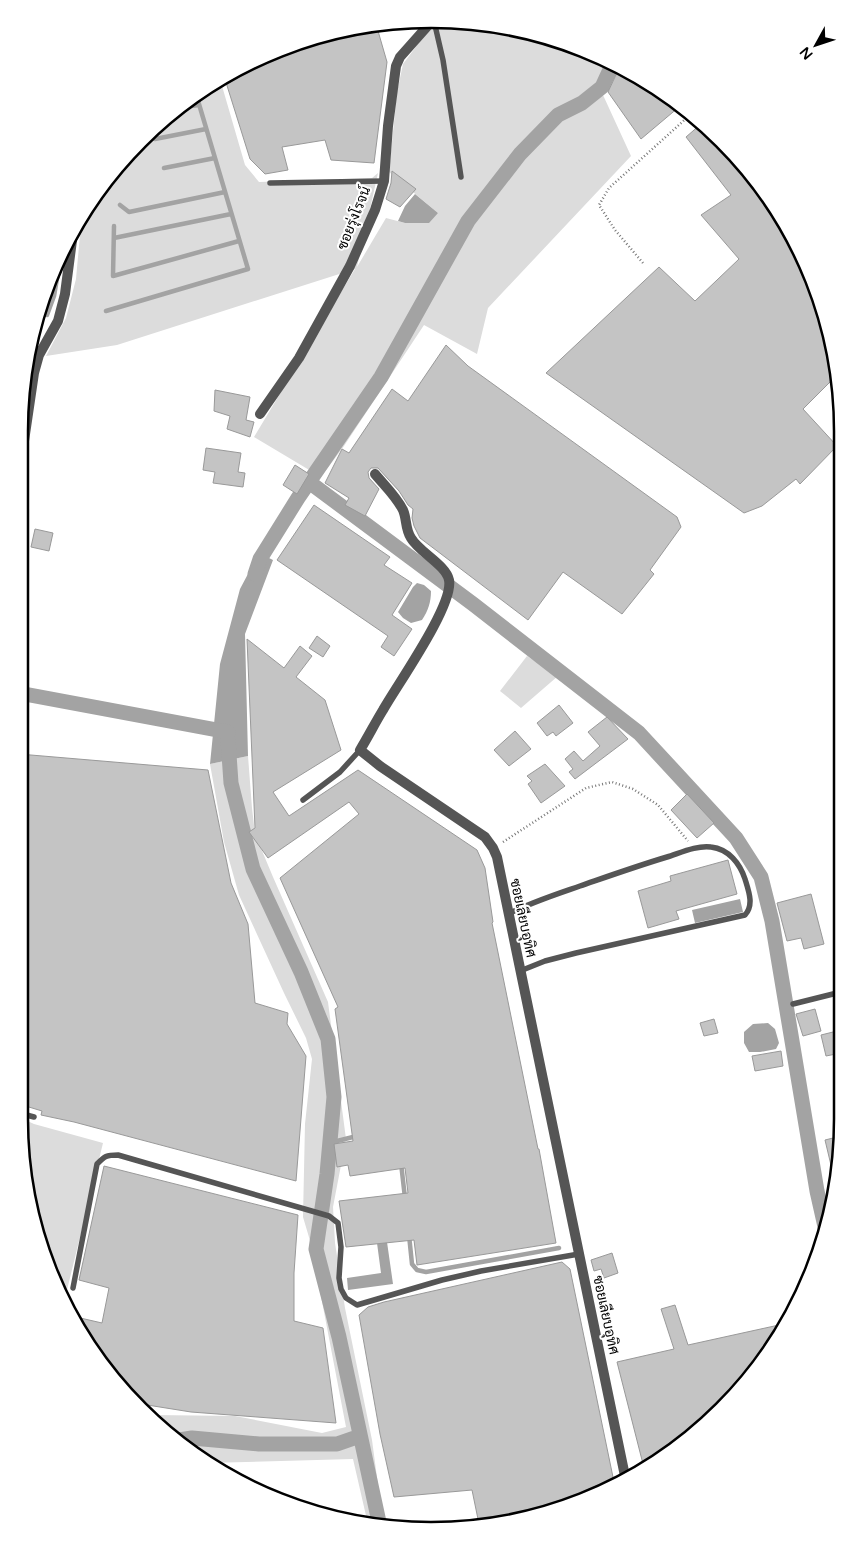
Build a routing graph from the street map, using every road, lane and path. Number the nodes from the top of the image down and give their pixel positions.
1 (427, 28) edge
2 (435, 28) edge
3 (685, 119) edge
4 (461, 177) dead end
5 (384, 181) junction
6 (270, 183) dead end
7 (69, 253) edge
8 (643, 263) dead end
9 (31, 379) edge
10 (260, 414) dead end
11 (375, 474) dead end
12 (360, 750) junction
13 (303, 800) dead end
14 (493, 848) junction
15 (695, 849) junction
16 (508, 914) junction
17 (520, 971) junction
18 (834, 994) edge
19 (793, 1004) dead end
20 (28, 1115) edge
21 (34, 1117) dead end
22 (579, 1254) junction
23 (73, 1288) dead end
24 (624, 1472) edge

1 - 5 street, ซอยรุ่งโรจน์
2 - 4 lane
3 - 8 path
5 - 6 lane
5 - 10 street, ซอยรุ่งโรจน์
7 - 9 street
11 - 12 street
12 - 13 lane
12 - 14 street, ซอยเลียบอุทิศ
14 - 15 path
14 - 16 street, ซอยเลียบอุทิศ
15 - 16 lane
15 - 17 lane
16 - 17 street, ซอยเลียบอุทิศ
17 - 22 street, ซอยเลียบอุทิศ
18 - 19 lane
20 - 21 lane
22 - 23 lane
22 - 24 street, ซอยเลียบอุทิศ

